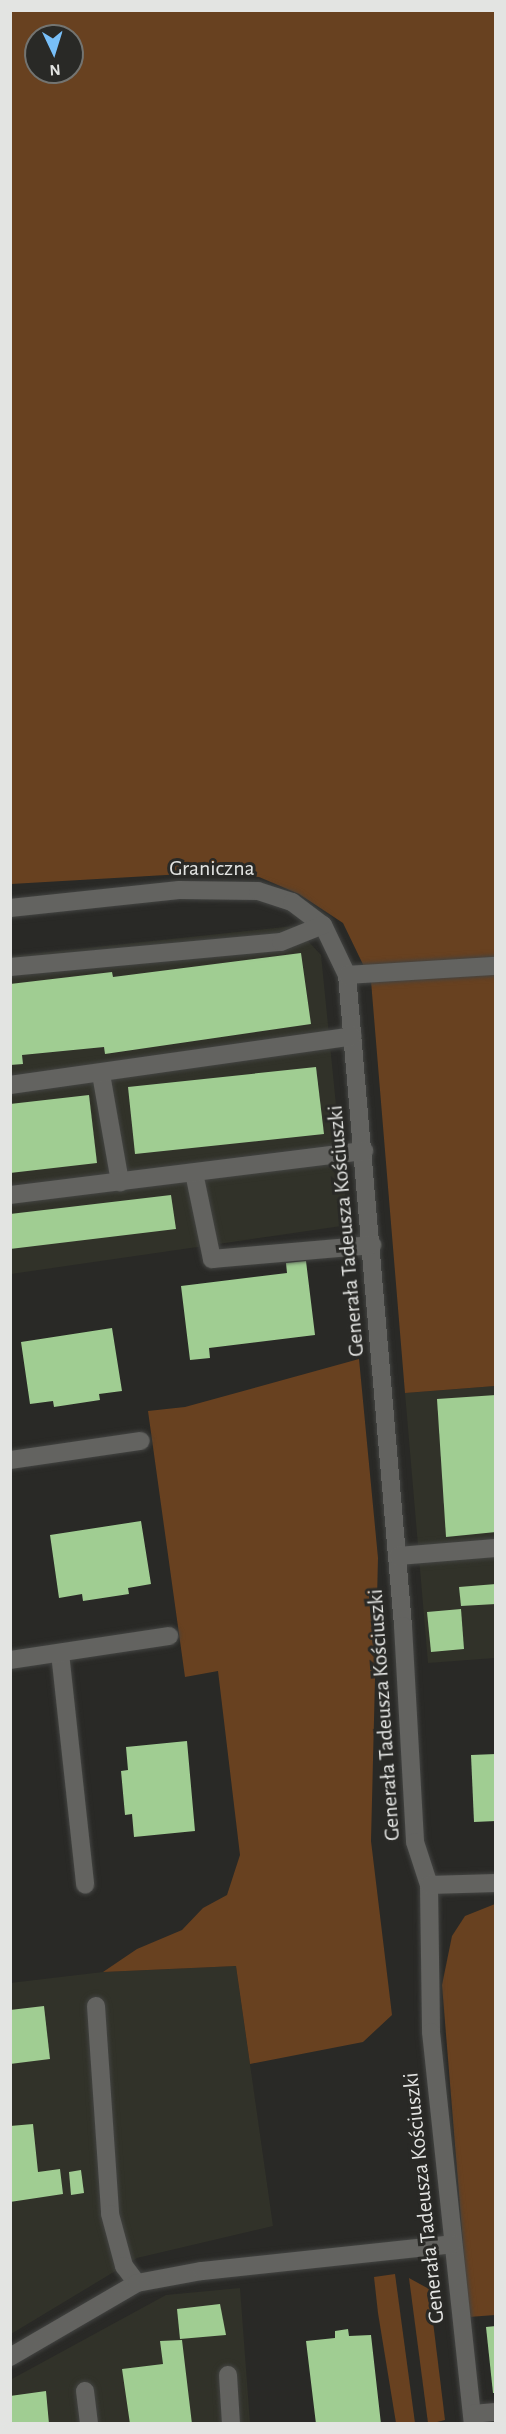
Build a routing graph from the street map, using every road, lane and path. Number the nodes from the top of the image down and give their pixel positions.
1 (10, 908) edge
2 (323, 925) junction
3 (495, 966) edge
4 (10, 967) edge
5 (347, 975) junction
6 (353, 1036) junction
7 (101, 1074) junction
8 (10, 1085) edge
9 (364, 1151) junction
10 (194, 1173) junction
11 (120, 1182) junction
12 (10, 1195) edge
13 (372, 1245) junction
14 (141, 1441) dead end
15 (10, 1460) edge
16 (495, 1548) edge
17 (398, 1556) junction
18 (169, 1636) dead end
19 (60, 1653) junction
20 (10, 1660) edge
21 (495, 1883) edge
22 (85, 1885) dead end
23 (429, 1885) junction
24 (96, 2006) dead end
25 (453, 2244) junction
26 (137, 2283) junction
27 (10, 2357) edge
28 (228, 2375) dead end
29 (86, 2391) dead end
30 (495, 2412) edge
31 (472, 2419) edge
32 (89, 2424) edge
33 (231, 2424) edge

1 - 2 street, Graniczna
2 - 4 street
2 - 5 street, Graniczna
3 - 5 street
5 - 6 street, Graniczna
6 - 7 street
6 - 9 street, Generała Tadeusza Kościuszki
7 - 8 street
7 - 11 street
9 - 10 street
9 - 13 street, Generała Tadeusza Kościuszki
10 - 11 street
10 - 13 street
11 - 12 street
13 - 17 street, Generała Tadeusza Kościuszki
14 - 15 street
16 - 17 street
17 - 23 street, Generała Tadeusza Kościuszki
18 - 19 street
19 - 20 street
19 - 22 street
21 - 23 street
23 - 25 street, Generała Tadeusza Kościuszki
24 - 26 street
25 - 26 street
25 - 31 street, Generała Tadeusza Kościuszki
26 - 27 street
28 - 33 street
29 - 32 street
30 - 31 street

